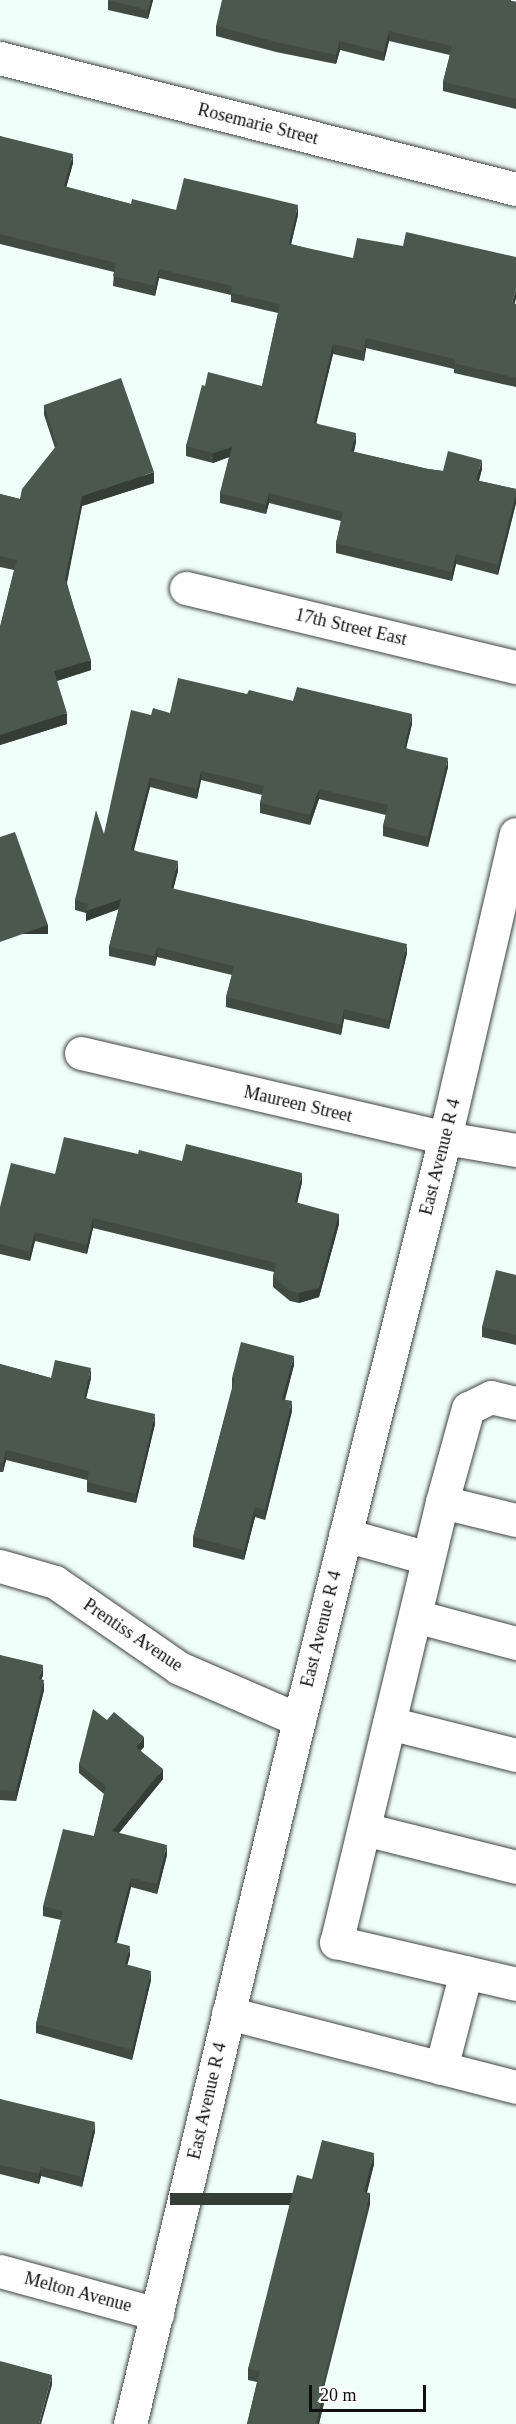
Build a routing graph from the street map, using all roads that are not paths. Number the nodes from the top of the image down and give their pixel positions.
1 (0, 58) edge
2 (516, 189) edge
3 (186, 588) dead end
4 (516, 667) edge
5 (516, 834) edge
6 (81, 1053) dead end
7 (445, 1138) junction
8 (516, 1150) edge
9 (516, 1403) edge
10 (442, 1502) junction
11 (516, 1520) edge
12 (345, 1535) junction
13 (429, 1558) junction
14 (0, 1566) edge
15 (415, 1616) junction
16 (516, 1643) edge
17 (299, 1720) junction
18 (389, 1723) junction
19 (516, 1755) edge
20 (364, 1829) junction
21 (516, 1867) edge
22 (466, 1972) junction
23 (516, 1984) edge
24 (228, 2013) junction
25 (441, 2068) junction
26 (516, 2087) edge
27 (0, 2271) edge
28 (157, 2314) junction
29 (130, 2424) edge

1 - 2 street, Rosemarie Street
3 - 4 street, 17th Street East
5 - 7 street, East Avenue R 4
6 - 7 street, Maureen Street
7 - 8 street, Maureen Street
7 - 12 street, East Avenue R 4
9 - 10 street
10 - 11 street
10 - 13 street
12 - 13 street
12 - 17 street, East Avenue R 4
13 - 15 street
14 - 17 street, Prentiss Avenue
15 - 16 street
15 - 18 street
17 - 24 street, East Avenue R 4
18 - 19 street
18 - 20 street
20 - 21 street
20 - 22 street
22 - 23 street
22 - 25 street
24 - 25 street
24 - 28 street, East Avenue R 4
25 - 26 street
27 - 28 street, Melton Avenue
28 - 29 street, East Avenue R 4

